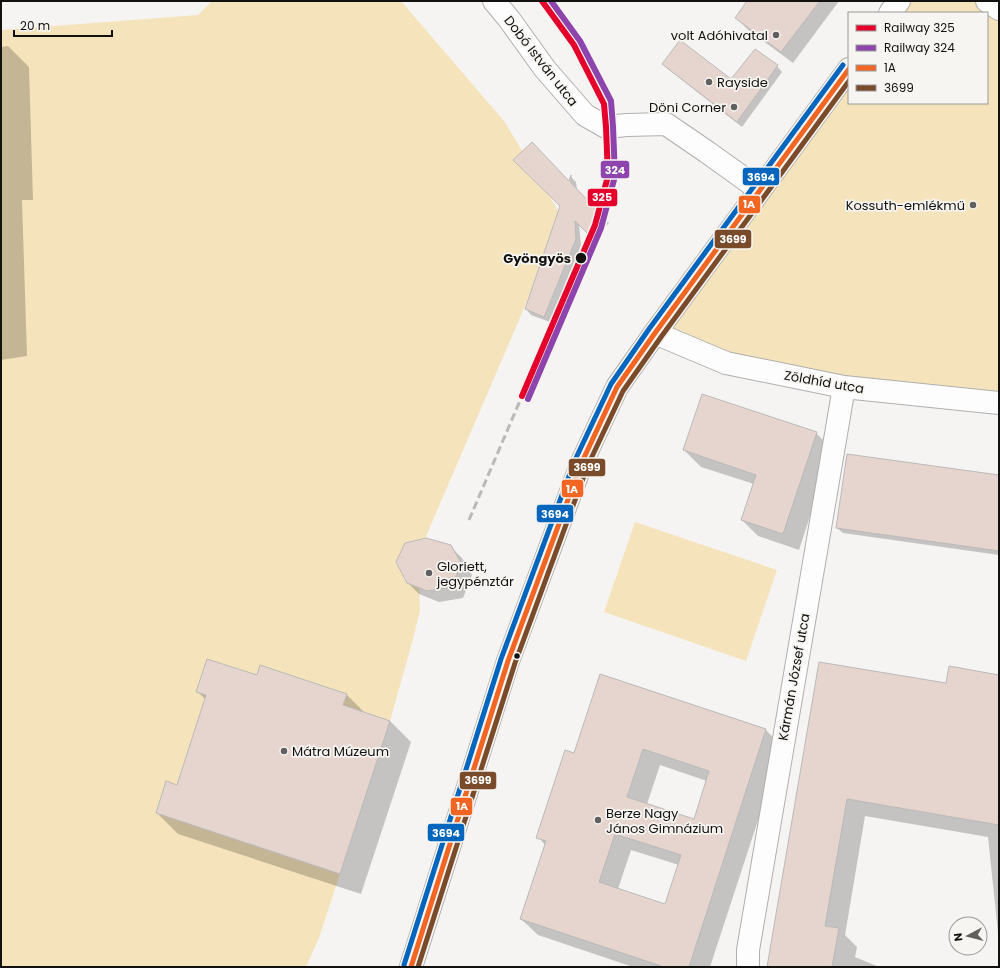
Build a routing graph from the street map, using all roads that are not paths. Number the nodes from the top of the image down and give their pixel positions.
1 (494, 1) edge
2 (899, 1) edge
3 (987, 1) edge
4 (999, 9) edge
5 (891, 12) edge
6 (848, 70) edge
7 (760, 190) junction
8 (655, 333) junction
9 (844, 387) junction
10 (999, 403) edge
11 (411, 967) edge
12 (748, 967) edge

1 - 7 street, Dobó István utca
2 - 5 street
3 - 4 street
6 - 7 street
7 - 8 street
8 - 9 street, Zöldhíd utca
8 - 11 street
9 - 10 street, Zöldhíd utca
9 - 12 street, Kármán József utca

